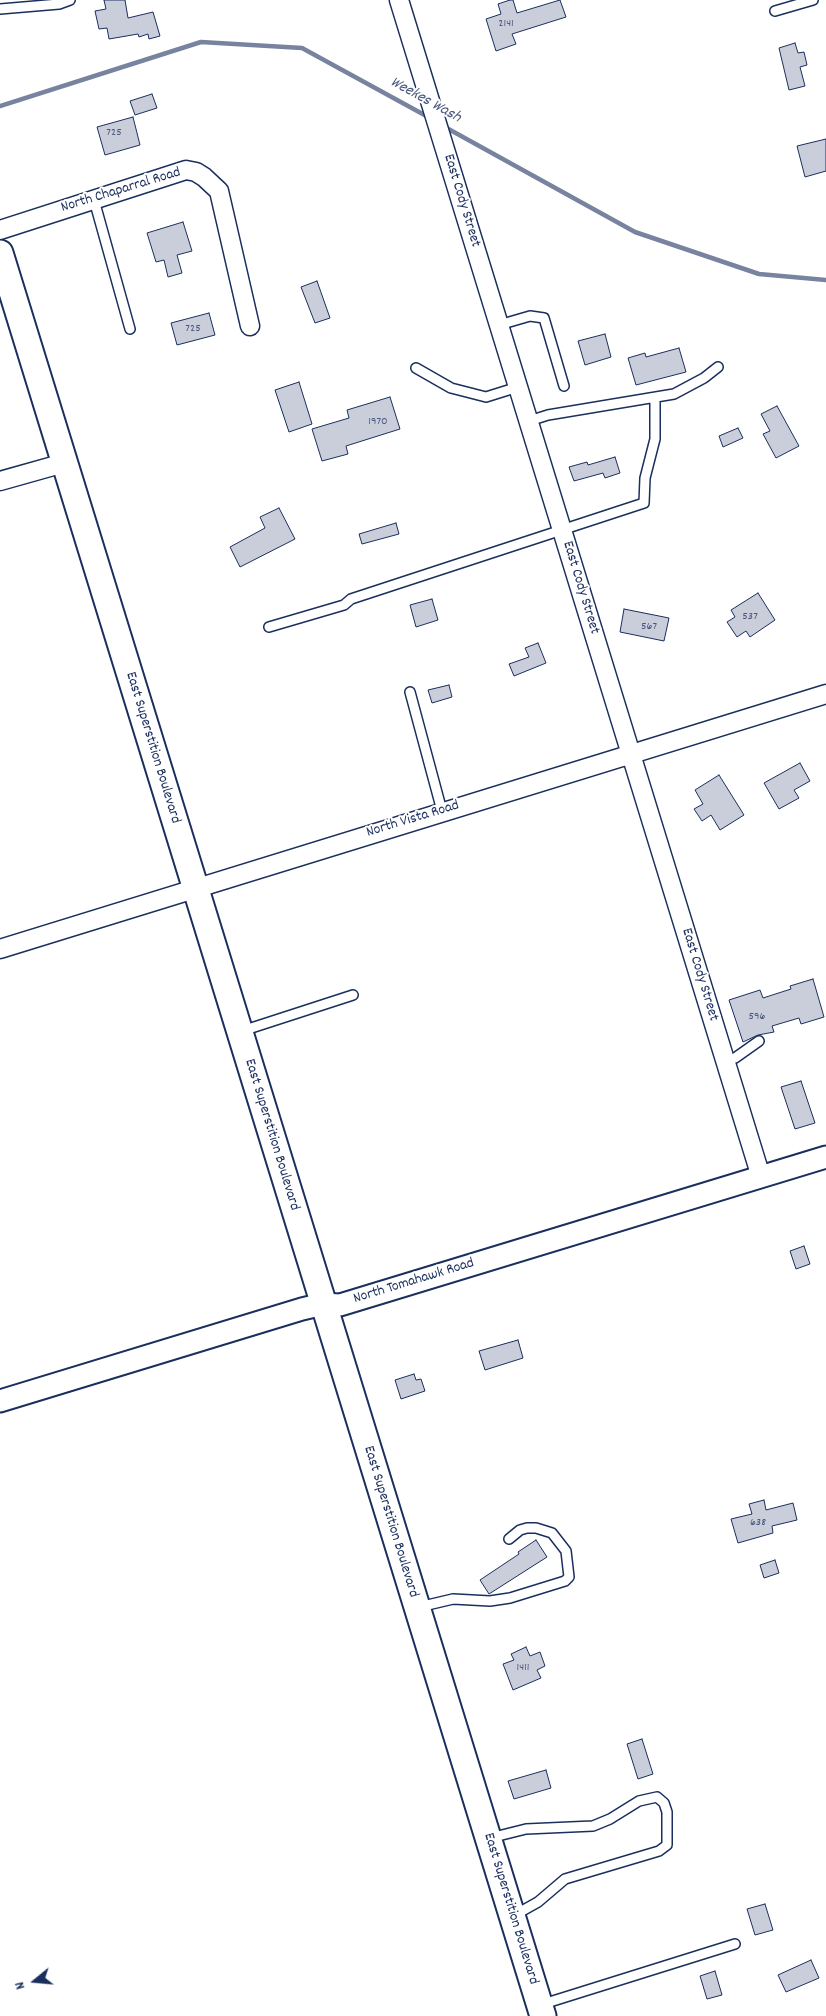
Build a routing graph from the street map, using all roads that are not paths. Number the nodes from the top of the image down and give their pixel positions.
1 (70, 0) edge
2 (399, 0) edge
3 (813, 0) edge
4 (0, 9) edge
5 (775, 11) dead end
6 (94, 200) junction
7 (0, 230) edge
8 (0, 253) edge
9 (499, 325) junction
10 (250, 326) dead end
11 (130, 329) dead end
12 (718, 367) dead end
13 (416, 368) dead end
14 (564, 386) dead end
15 (518, 387) junction
16 (656, 398) junction
17 (529, 421) junction
18 (64, 462) junction
19 (0, 481) edge
20 (562, 530) junction
21 (269, 627) dead end
22 (410, 692) dead end
23 (826, 694) edge
24 (631, 753) junction
25 (442, 811) junction
26 (195, 888) junction
27 (0, 949) edge
28 (353, 995) dead end
29 (239, 1032) junction
30 (760, 1041) dead end
31 (725, 1061) junction
32 (826, 1157) edge
33 (761, 1177) junction
34 (322, 1304) junction
35 (0, 1401) edge
36 (509, 1539) dead end
37 (417, 1608) junction
38 (488, 1838) junction
39 (512, 1916) junction
40 (735, 1944) dead end
41 (541, 2010) edge

1 - 4 lane
2 - 9 street, East Cody Street
3 - 5 lane
6 - 7 street, North Chaparral Road
6 - 10 street, North Chaparral Road
6 - 11 lane
8 - 18 main road, East Superstition Boulevard
9 - 14 lane
9 - 15 street, East Cody Street
12 - 16 lane
13 - 15 lane
15 - 17 street, East Cody Street
16 - 17 lane
16 - 20 lane
17 - 20 street, East Cody Street
18 - 19 street
18 - 26 main road, East Superstition Boulevard
20 - 21 lane
20 - 24 street, East Cody Street
22 - 25 lane
23 - 24 street, North Vista Road
24 - 25 street, North Vista Road
24 - 31 street, East Cody Street
25 - 26 street, North Vista Road
26 - 27 street, North Vista Road
26 - 29 main road, East Superstition Boulevard
28 - 29 lane
29 - 34 main road, East Superstition Boulevard
30 - 31 lane
31 - 33 street, East Cody Street
32 - 33 street, North Tomahawk Road
33 - 34 street, North Tomahawk Road
34 - 35 street, North Tomahawk Road
34 - 37 main road, East Superstition Boulevard
36 - 37 lane
37 - 38 main road, East Superstition Boulevard
38 - 39 main road, East Superstition Boulevard
38 - 39 lane
39 - 41 main road, East Superstition Boulevard
40 - 41 lane

